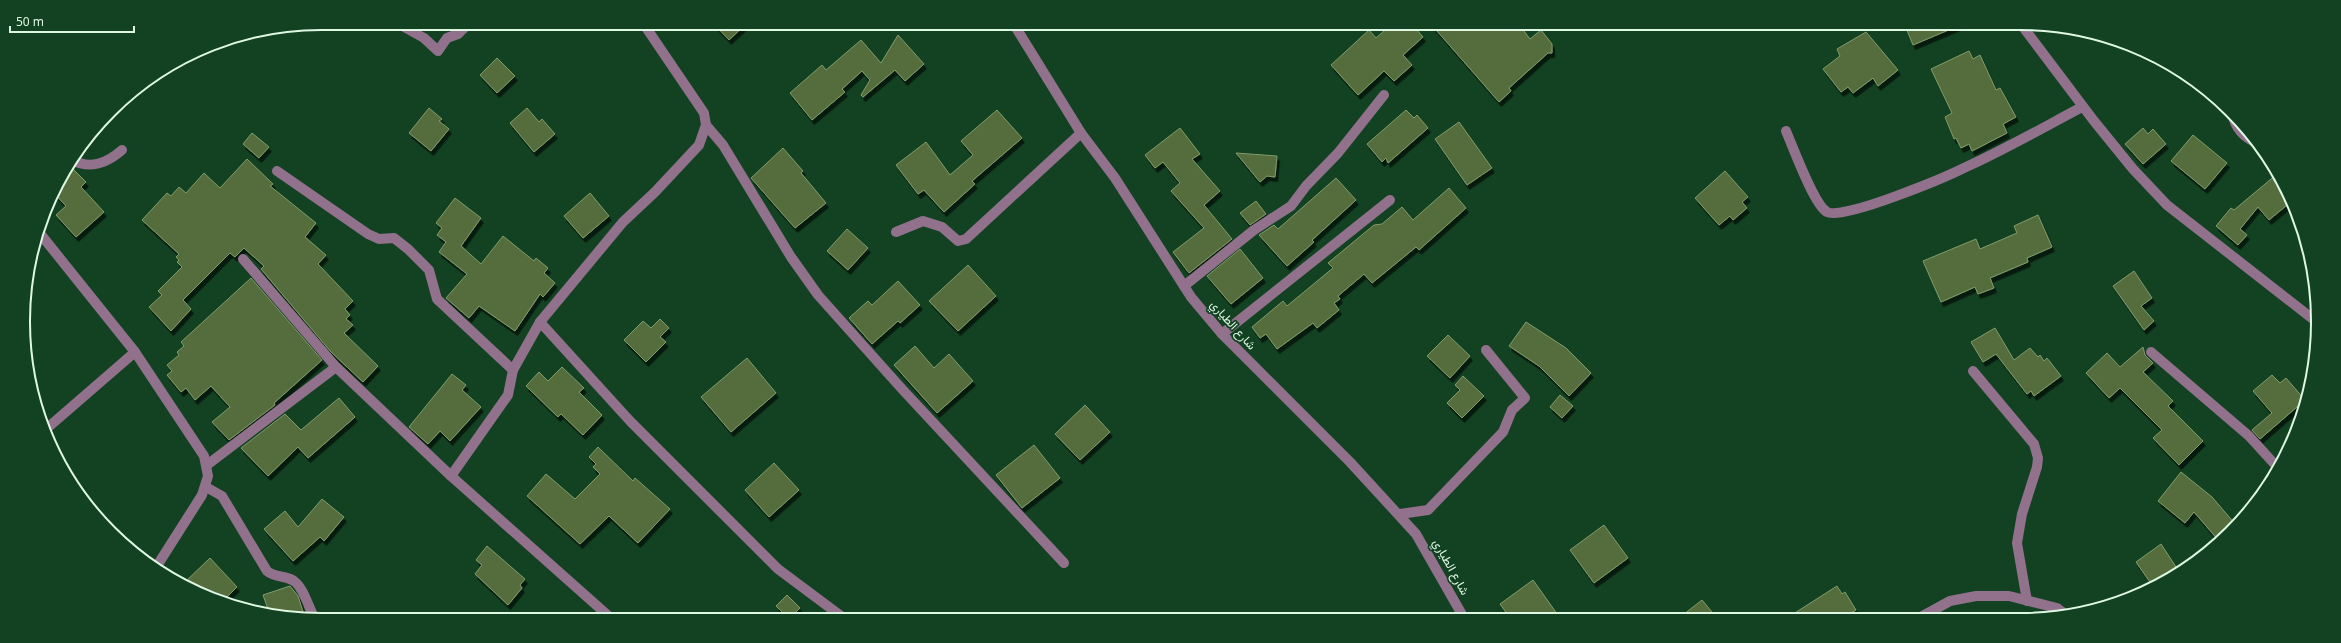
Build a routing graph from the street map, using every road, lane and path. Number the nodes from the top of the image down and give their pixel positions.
1 (410, 30) edge
2 (462, 30) edge
3 (648, 30) edge
4 (1018, 30) edge
5 (2028, 30) edge
6 (1384, 95) dead end
7 (2082, 107) junction
8 (706, 125) junction
9 (2235, 125) edge
10 (1786, 131) dead end
11 (1080, 133) junction
12 (2242, 133) edge
13 (122, 150) dead end
14 (78, 162) edge
15 (277, 172) dead end
16 (1390, 200) dead end
17 (896, 232) dead end
18 (43, 237) edge
19 (243, 259) dead end
20 (1184, 286) junction
21 (2311, 317) edge
22 (540, 322) junction
23 (1222, 334) junction
24 (1486, 350) dead end
25 (135, 352) junction
26 (2151, 352) dead end
27 (336, 367) junction
28 (513, 370) junction
29 (1973, 370) dead end
30 (49, 426) edge
31 (2274, 463) edge
32 (207, 465) junction
33 (451, 476) junction
34 (206, 487) junction
35 (1400, 514) junction
36 (1064, 562) dead end
37 (159, 563) edge
38 (2027, 600) junction
39 (2060, 611) edge
40 (312, 612) edge
41 (605, 613) edge
42 (837, 613) edge
43 (1461, 613) edge
44 (1928, 613) edge

1 - 2 street
3 - 8 street
4 - 11 street, شارع الطياري
5 - 7 street
6 - 20 street
7 - 10 street
7 - 21 street
8 - 22 street
8 - 36 street
9 - 12 street
11 - 17 street
11 - 20 street, شارع الطياري
13 - 14 street
15 - 28 street
16 - 23 street
18 - 25 street
19 - 27 street
20 - 23 street, شارع الطياري
22 - 28 street
22 - 42 street
23 - 35 street, شارع الطياري
24 - 35 street
25 - 30 street
25 - 32 street
26 - 31 street
27 - 32 street
27 - 33 street
28 - 33 street
29 - 38 street
32 - 34 street
33 - 41 street
34 - 37 street
34 - 40 street
35 - 43 street, شارع الطياري
38 - 39 street
38 - 44 street

